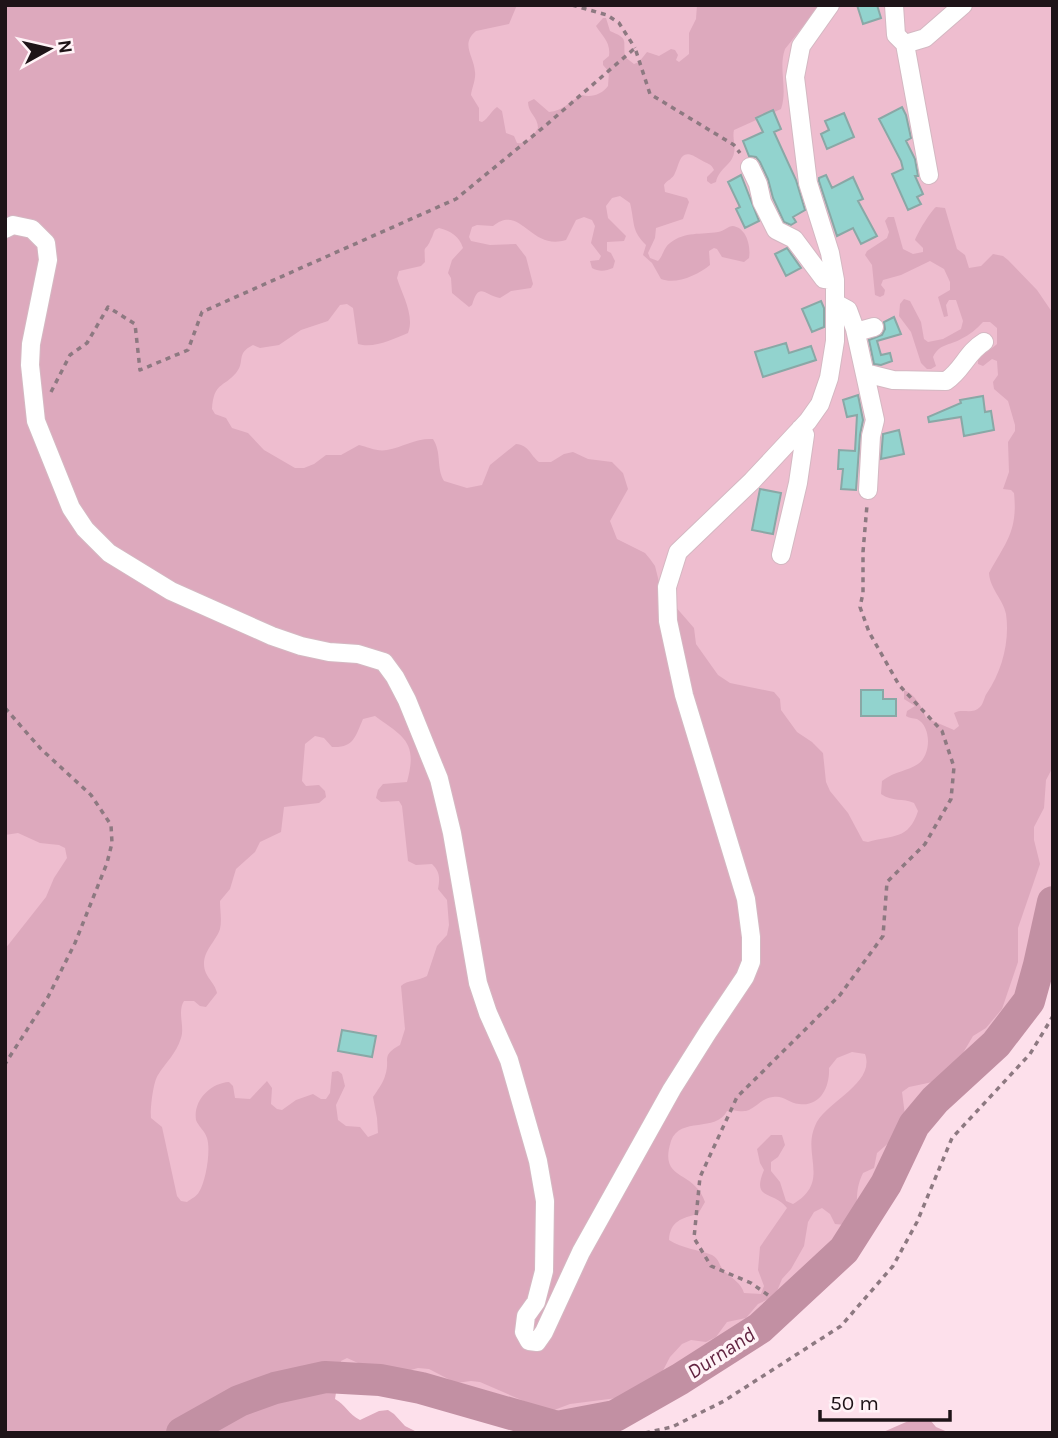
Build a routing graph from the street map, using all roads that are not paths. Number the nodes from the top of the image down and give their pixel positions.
1 (830, 5) edge
2 (894, 5) edge
3 (963, 5) edge
4 (905, 44) junction
5 (750, 166) road end
6 (929, 175) dead end
7 (5, 229) edge
8 (835, 281) junction
9 (837, 304) junction
10 (874, 327) dead end
11 (856, 332) junction
12 (984, 342) dead end
13 (865, 373) junction
14 (802, 428) junction
15 (868, 490) road end
16 (781, 555) dead end

1 - 8 street
2 - 4 street
3 - 4 street
4 - 6 street
5 - 8 street
7 - 14 street
8 - 9 street
9 - 11 street
9 - 14 street
10 - 11 street
11 - 13 street
12 - 13 street
13 - 15 street
14 - 16 street

